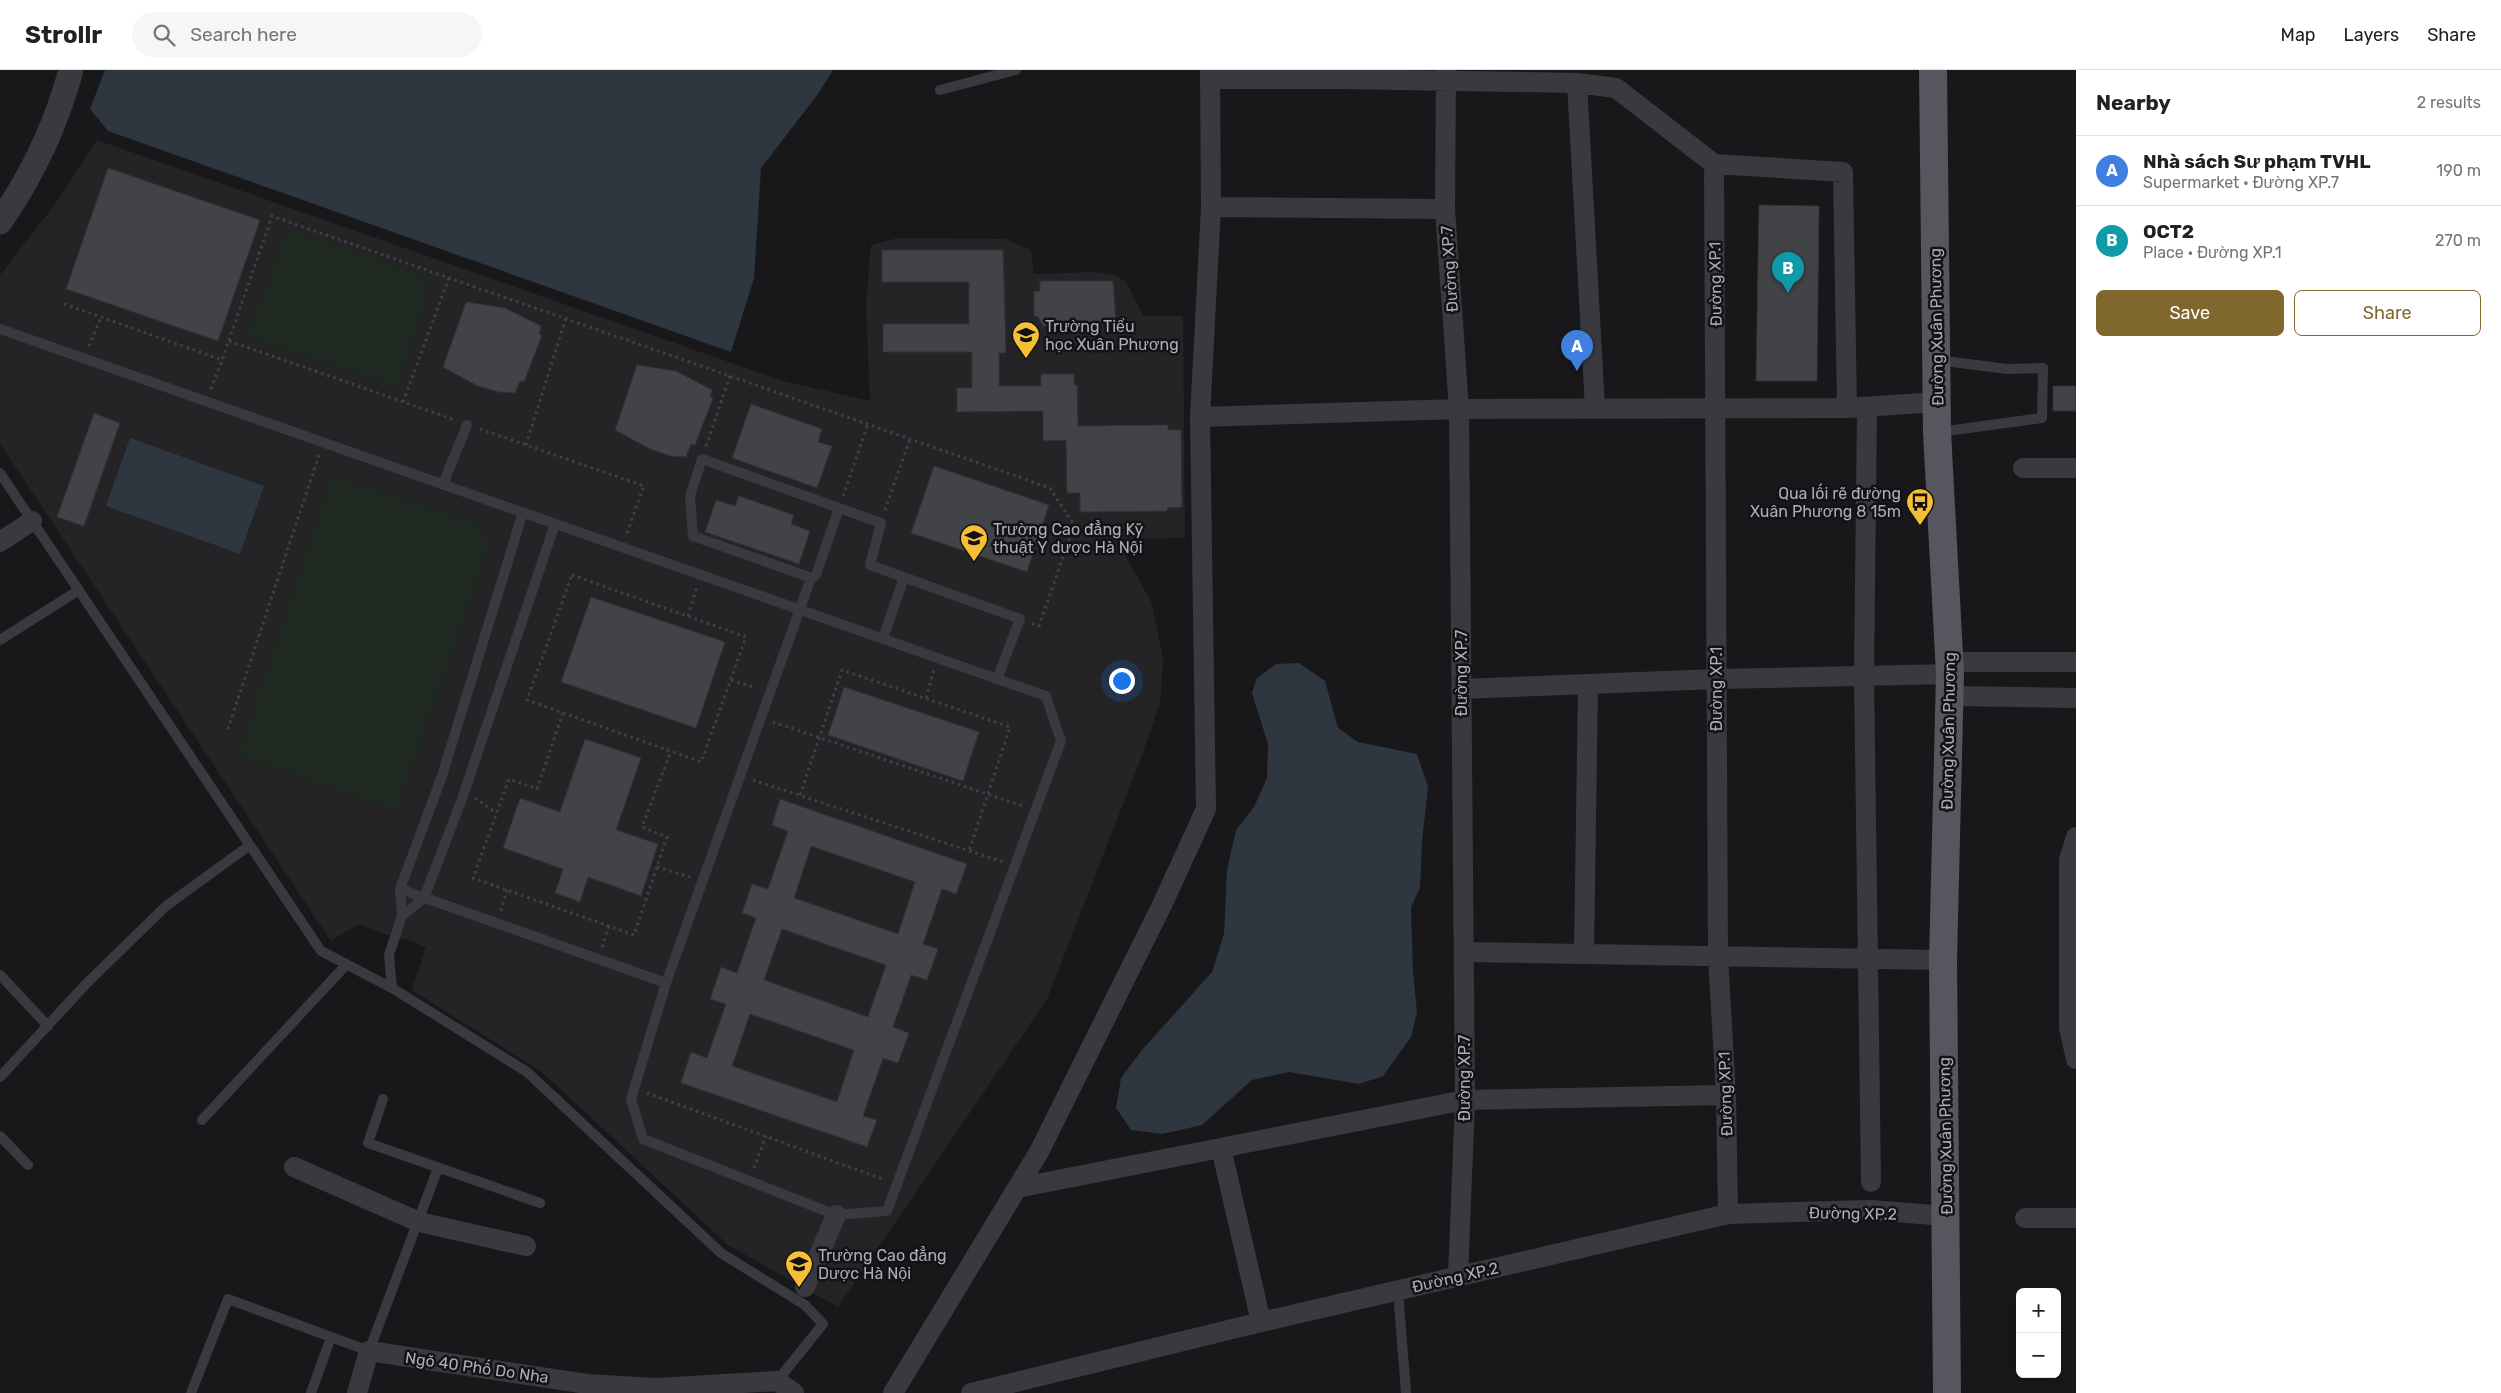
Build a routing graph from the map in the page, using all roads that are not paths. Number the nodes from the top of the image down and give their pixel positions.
1 (71, 70) edge
2 (1016, 70) edge
3 (1933, 70) edge
4 (1210, 75) edge
5 (1446, 75) edge
6 (1577, 83) junction
7 (940, 90) dead end
8 (1714, 164) junction
9 (1210, 207) junction
10 (1445, 209) junction
11 (0, 222) edge
12 (0, 329) edge
13 (1936, 360) junction
14 (1937, 402) junction
15 (1857, 407) junction
16 (1595, 408) junction
17 (1717, 408) junction
18 (1459, 409) junction
19 (1200, 417) junction
20 (467, 424) dead end
21 (1937, 432) junction
22 (2023, 468) dead end
23 (2076, 468) edge
24 (0, 473) edge
25 (443, 484) junction
26 (839, 508) junction
27 (523, 512) junction
28 (32, 521) junction
29 (555, 524) junction
30 (0, 542) edge
31 (810, 578) junction
32 (904, 578) junction
33 (79, 590) junction
34 (799, 609) junction
35 (882, 638) junction
36 (0, 640) edge
37 (2076, 662) edge
38 (1864, 675) junction
39 (1950, 677) junction
40 (997, 679) junction
41 (1716, 679) junction
42 (1588, 684) junction
43 (1461, 689) junction
44 (2076, 698) edge
45 (2076, 837) edge
46 (250, 846) junction
47 (400, 889) junction
48 (424, 898) junction
49 (402, 916) junction
50 (1464, 952) junction
51 (1584, 954) junction
52 (1718, 956) junction
53 (1866, 958) junction
54 (1943, 960) junction
55 (346, 965) junction
56 (0, 975) edge
57 (666, 983) junction
58 (392, 988) junction
59 (48, 1026) junction
60 (2076, 1059) edge
61 (0, 1077) edge
62 (1726, 1095) junction
63 (383, 1099) dead end
64 (1465, 1100) junction
65 (202, 1120) dead end
66 (0, 1136) edge
67 (1221, 1148) junction
68 (28, 1165) dead end
69 (294, 1167) dead end
70 (438, 1168) junction
71 (1871, 1182) dead end
72 (1017, 1188) junction
73 (540, 1203) dead end
74 (1728, 1214) junction
75 (836, 1215) junction
76 (1946, 1216) junction
77 (2025, 1218) dead end
78 (2076, 1218) edge
79 (418, 1222) junction
80 (526, 1246) dead end
81 (1458, 1277) junction
82 (1398, 1291) junction
83 (802, 1294) junction
84 (1261, 1322) junction
85 (331, 1337) junction
86 (369, 1351) junction
87 (777, 1381) junction
88 (192, 1393) edge
89 (310, 1393) edge
90 (357, 1393) edge
91 (794, 1393) edge
92 (893, 1393) edge
93 (971, 1393) edge
94 (1406, 1393) edge
95 (1947, 1393) edge

1 - 11 street
2 - 7 lane
3 - 13 main road, Đường Xuân Phương
4 - 5 street
4 - 9 street
5 - 6 street
5 - 10 street, Đường XP.7
6 - 8 street
6 - 16 street
8 - 15 street
8 - 17 street, Đường XP.1
9 - 10 street
9 - 19 street
10 - 18 street, Đường XP.7
12 - 25 lane
13 - 14 main road, Đường Xuân Phương
13 - 21 lane
14 - 15 street
14 - 21 main road, Đường Xuân Phương
15 - 17 street
15 - 38 street
16 - 17 street
16 - 18 street
17 - 41 street, Đường XP.1
18 - 19 street
18 - 43 street, Đường XP.7
19 - 72 street
20 - 25 lane
21 - 39 main road, Đường Xuân Phương
22 - 23 street
24 - 28 lane
25 - 27 lane
26 - 31 lane
26 - 31 lane
26 - 32 lane
27 - 29 lane
27 - 47 lane
28 - 30 street
28 - 33 lane
29 - 34 lane
29 - 48 lane
31 - 34 lane
32 - 35 lane
32 - 40 lane
33 - 36 lane
33 - 46 lane
34 - 35 lane
34 - 57 lane
35 - 40 lane
37 - 39 street
38 - 39 street
38 - 41 street
38 - 53 street
39 - 44 street
39 - 54 main road, Đường Xuân Phương
40 - 75 lane
41 - 42 street
41 - 52 street, Đường XP.1
42 - 43 street
42 - 51 street
43 - 50 street, Đường XP.7
45 - 60 street
46 - 55 lane
46 - 59 lane
47 - 48 lane
47 - 49 lane
48 - 49 lane
48 - 57 lane
49 - 58 lane
50 - 51 street
50 - 64 street, Đường XP.7
51 - 52 street
52 - 53 street
52 - 62 street, Đường XP.1
53 - 54 street
53 - 71 street
54 - 76 main road, Đường Xuân Phương
55 - 58 lane
55 - 65 lane
56 - 59 lane
57 - 75 lane
58 - 83 lane
59 - 61 lane
62 - 64 street
62 - 74 street, Đường XP.1
63 - 70 lane
64 - 67 street
64 - 81 street, Đường XP.7
66 - 68 lane
67 - 72 street
67 - 84 street
69 - 79 street
70 - 73 lane
70 - 79 lane
72 - 92 street
74 - 76 street, Đường XP.2
74 - 81 street, Đường XP.2
75 - 83 street
76 - 95 main road, Đường Xuân Phương
77 - 78 street
79 - 80 street
79 - 86 lane
81 - 82 street, Đường XP.2
82 - 84 street, Đường XP.2
82 - 94 lane
83 - 87 lane
84 - 93 street, Đường XP.2
85 - 86 lane
85 - 88 lane
85 - 89 lane
86 - 87 street, Ngõ 40 Phố Do Nha
86 - 90 street
87 - 91 street

